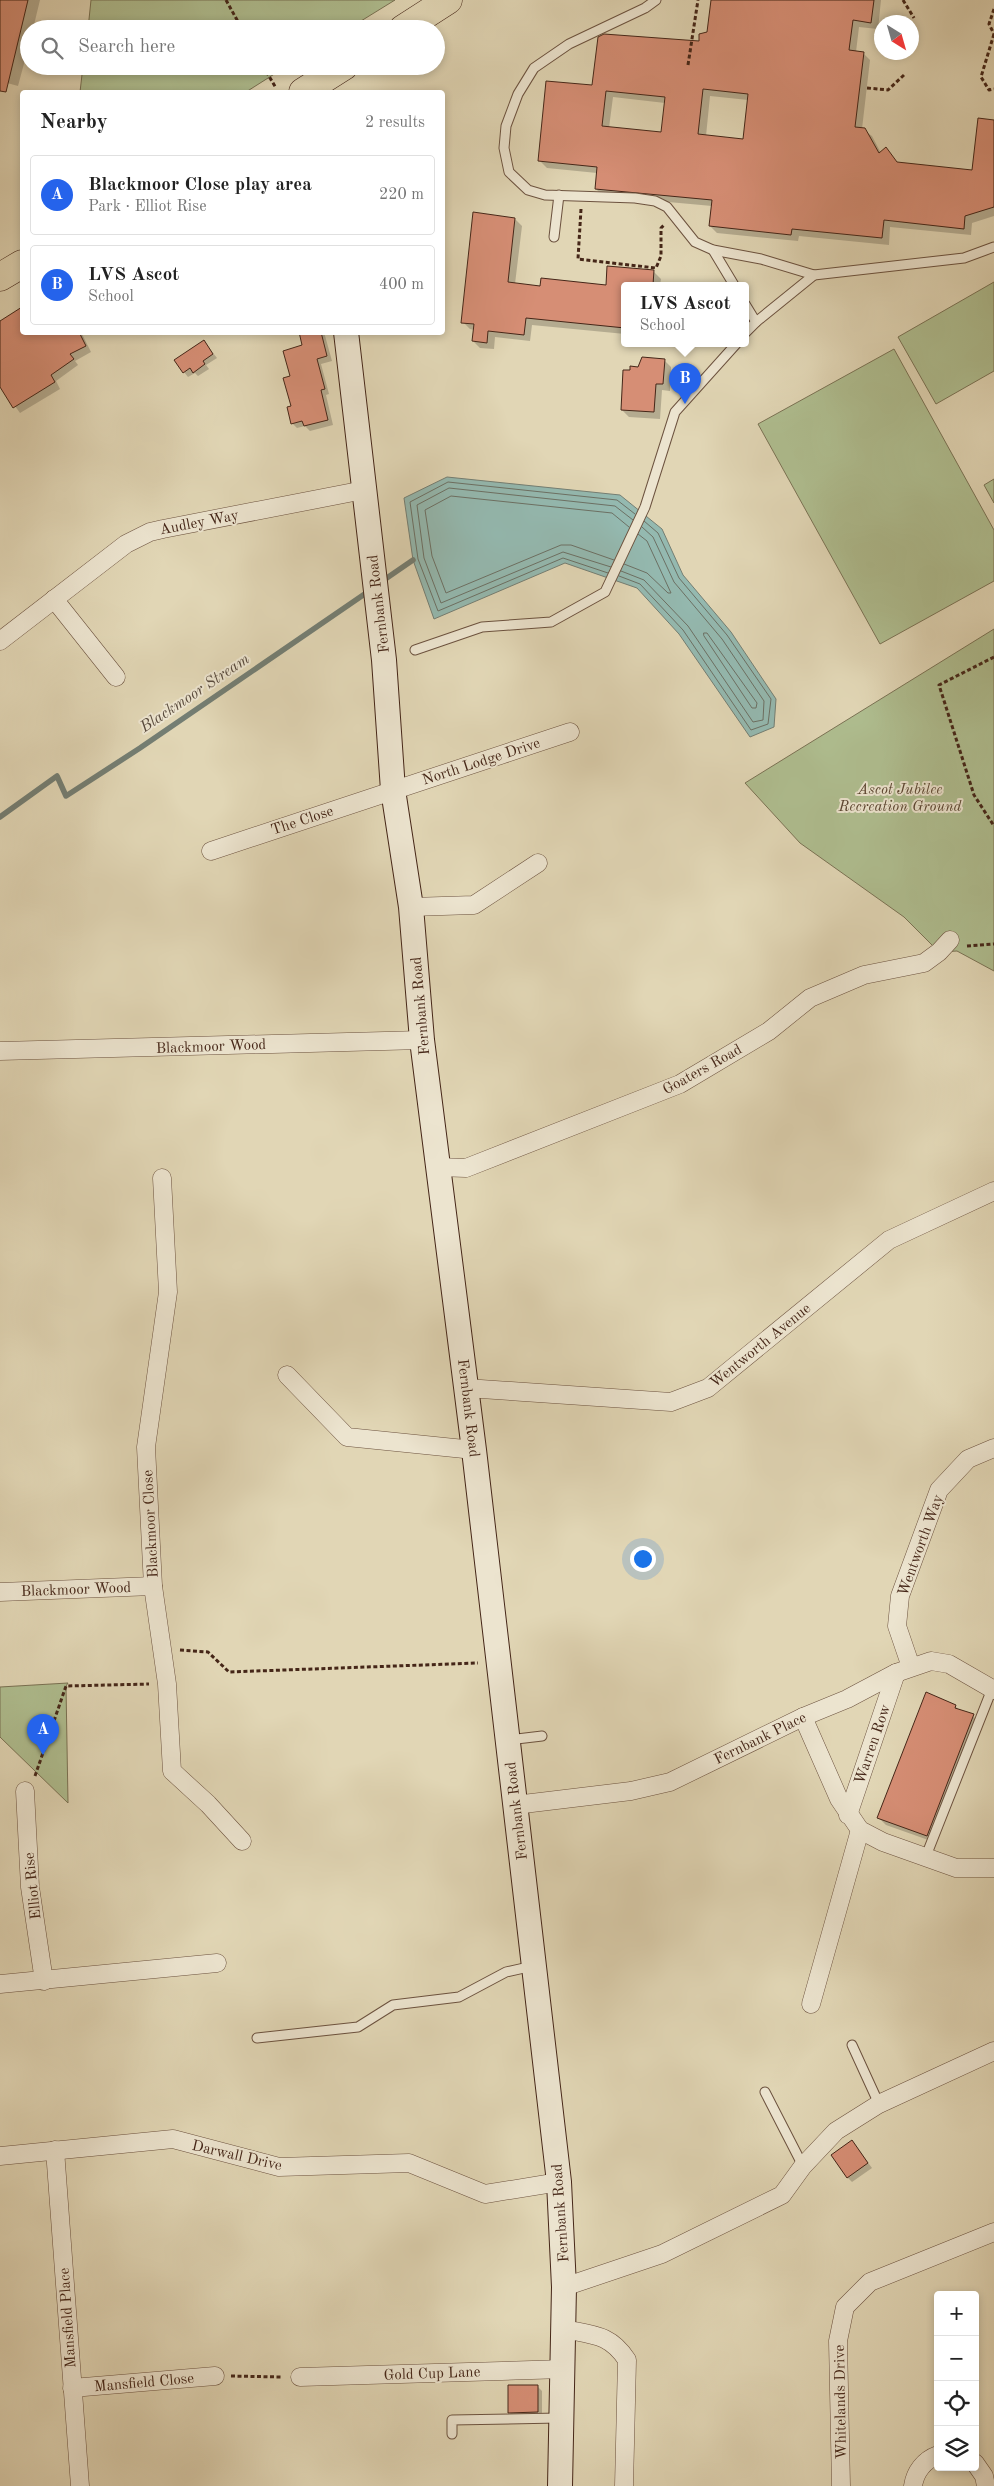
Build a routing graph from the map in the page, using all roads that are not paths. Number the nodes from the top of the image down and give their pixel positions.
1 (448, 0) edge
2 (656, 0) edge
3 (417, 20) edge
4 (331, 75) edge
5 (310, 90) edge
6 (558, 195) junction
7 (554, 237) dead end
8 (994, 247) edge
9 (713, 250) junction
10 (20, 265) edge
11 (814, 275) junction
12 (0, 277) edge
13 (732, 282) edge
14 (749, 311) edge
15 (756, 322) junction
16 (749, 330) edge
17 (346, 335) edge
18 (733, 347) edge
19 (364, 490) junction
20 (54, 599) junction
21 (0, 641) edge
22 (415, 650) dead end
23 (116, 677) dead end
24 (570, 732) dead end
25 (393, 790) junction
26 (212, 851) dead end
27 (538, 863) dead end
28 (411, 907) junction
29 (950, 940) dead end
30 (422, 1040) junction
31 (0, 1051) edge
32 (437, 1168) junction
33 (162, 1178) dead end
34 (994, 1191) edge
35 (287, 1375) dead end
36 (466, 1388) junction
37 (994, 1448) edge
38 (474, 1450) junction
39 (153, 1586) junction
40 (0, 1592) edge
41 (903, 1670) junction
42 (993, 1689) edge
43 (803, 1717) junction
44 (542, 1736) dead end
45 (507, 1740) junction
46 (25, 1791) road end
47 (515, 1805) junction
48 (848, 1815) junction
49 (860, 1830) junction
50 (242, 1841) dead end
51 (926, 1856) junction
52 (994, 1868) edge
53 (217, 1963) dead end
54 (534, 1966) junction
55 (44, 1980) junction
56 (0, 1984) edge
57 (811, 2004) dead end
58 (257, 2038) dead end
59 (852, 2045) dead end
60 (994, 2051) edge
61 (765, 2092) dead end
62 (879, 2104) junction
63 (55, 2150) junction
64 (0, 2156) edge
65 (803, 2166) junction
66 (559, 2182) junction
67 (994, 2232) edge
68 (564, 2287) junction
69 (564, 2329) junction
70 (564, 2369) junction
71 (215, 2376) road end
72 (300, 2377) road end
73 (72, 2388) junction
74 (562, 2418) junction
75 (452, 2434) dead end
76 (934, 2457) edge
77 (979, 2469) edge
78 (80, 2486) edge
79 (560, 2486) edge
80 (624, 2486) edge
81 (841, 2486) edge
82 (913, 2486) edge
83 (986, 2486) edge

1 - 3 main road
2 - 6 lane
4 - 5 main road
6 - 7 lane
6 - 9 lane
8 - 11 lane
9 - 11 lane
9 - 13 lane
10 - 12 main road
11 - 15 lane
14 - 15 lane
15 - 16 lane
17 - 19 street, Fernbank Road
18 - 22 lane
19 - 20 street, Audley Way
19 - 25 street, Fernbank Road
20 - 21 street, Audley Way
20 - 23 street
24 - 25 street, North Lodge Drive
25 - 26 street, The Close
25 - 28 street, Fernbank Road
27 - 28 street
28 - 30 street, Fernbank Road
29 - 32 street, Goaters Road
30 - 31 street, Blackmoor Wood
30 - 32 street, Fernbank Road
32 - 36 street, Fernbank Road
33 - 39 street, Blackmoor Close
34 - 36 street, Wentworth Avenue
35 - 38 street
36 - 38 street, Fernbank Road
37 - 41 street, Wentworth Way
38 - 45 street, Fernbank Road
39 - 40 street, Blackmoor Wood
39 - 50 street, Blackmoor Close
41 - 42 street, Fernbank Place
41 - 43 street, Fernbank Place
41 - 48 street, Warren Row
42 - 51 lane
43 - 47 street, Fernbank Place
43 - 48 street
44 - 45 lane
45 - 47 street, Fernbank Road
46 - 55 street, Elliot Rise
47 - 54 street, Fernbank Road
48 - 49 street
49 - 51 street
49 - 57 street
51 - 52 street
53 - 55 street
54 - 58 lane
54 - 66 street, Fernbank Road
55 - 56 street
59 - 62 lane
60 - 62 street
61 - 65 lane
62 - 65 street
63 - 64 street, Darwall Drive
63 - 66 street, Darwall Drive
63 - 73 street, Mansfield Place
65 - 68 street
66 - 68 street, Fernbank Road
67 - 81 street, Whitelands Drive
68 - 69 street, Fernbank Road
69 - 70 street, Fernbank Road
69 - 80 street
70 - 72 street, Gold Cup Lane
70 - 74 street, Fernbank Road
71 - 73 street, Mansfield Close
73 - 78 street, Mansfield Place
74 - 75 lane
74 - 79 street, Fernbank Road
76 - 82 street
77 - 83 street

